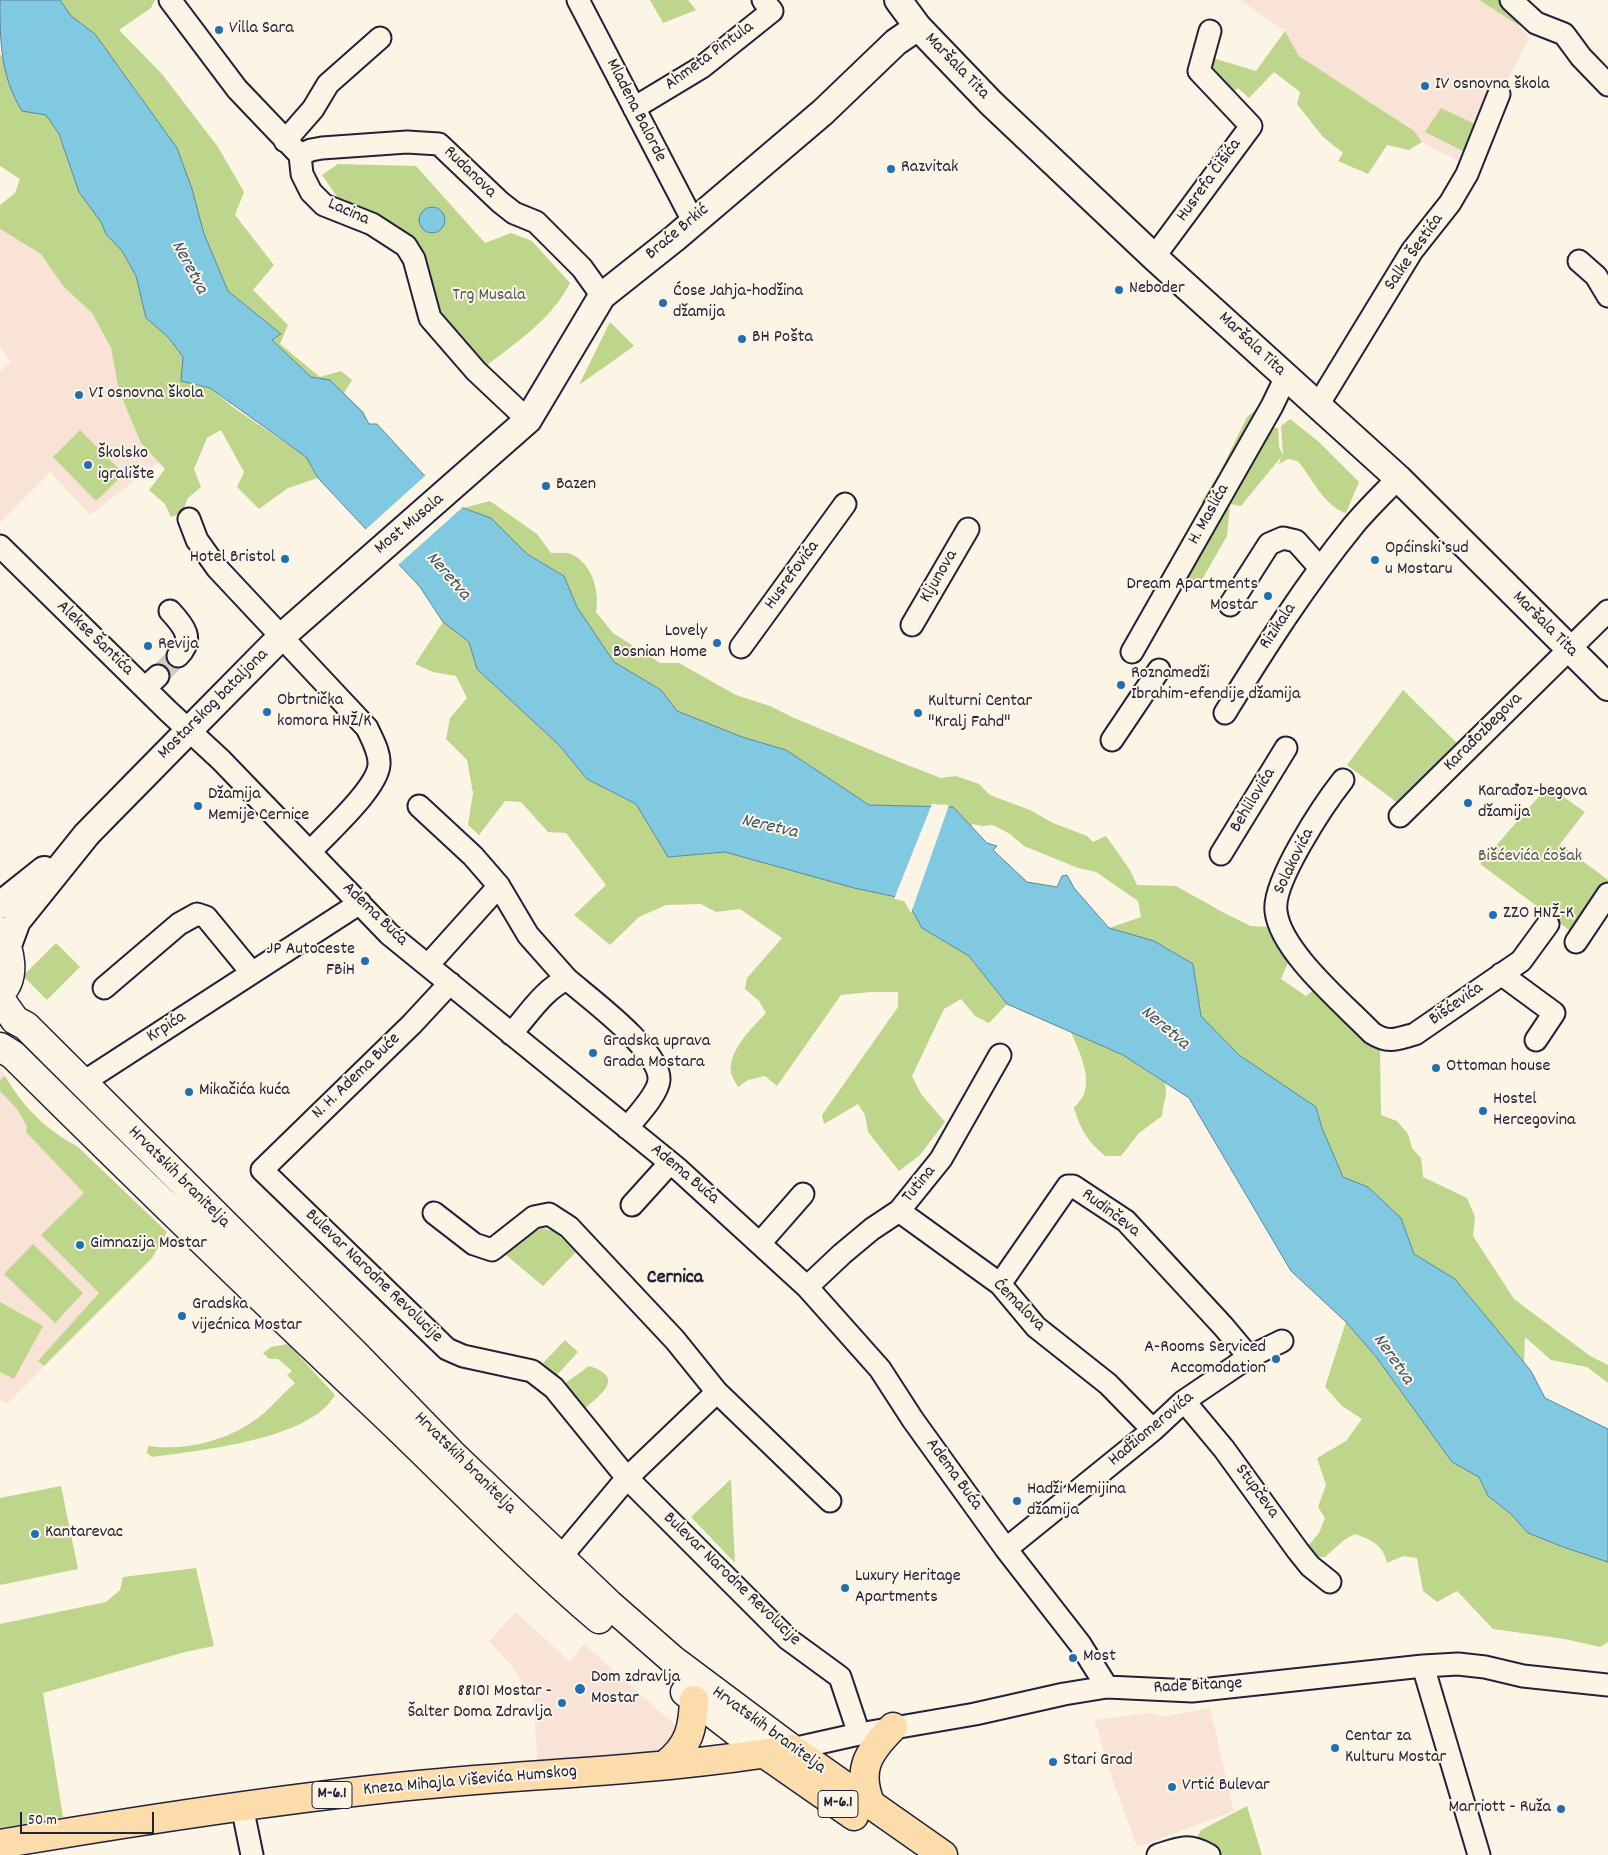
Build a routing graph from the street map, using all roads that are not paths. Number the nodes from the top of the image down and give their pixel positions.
1 (170, 0) edge
2 (578, 0) edge
3 (763, 0) edge
4 (898, 0) edge
5 (1511, 0) edge
6 (918, 27) junction
7 (1210, 31) dead end
8 (380, 38) dead end
9 (1608, 85) edge
10 (1499, 94) dead end
11 (634, 108) junction
12 (293, 148) junction
13 (693, 221) junction
14 (1154, 257) junction
15 (1579, 260) dead end
16 (602, 296) junction
17 (1608, 296) edge
18 (1286, 377) junction
19 (1318, 405) junction
20 (528, 420) junction
21 (475, 469) joint
22 (1398, 478) junction
23 (845, 504) dead end
24 (189, 519) dead end
25 (968, 530) dead end
26 (0, 546) edge
27 (1320, 568) junction
28 (344, 580) joint
29 (1230, 605) dead end
30 (170, 611) dead end
31 (1608, 611) edge
32 (912, 625) dead end
33 (280, 638) junction
34 (741, 647) dead end
35 (1568, 650) junction
36 (1132, 652) dead end
37 (178, 656) tunnel mouth
38 (1159, 670) dead end
39 (1608, 687) edge
40 (1226, 713) dead end
41 (189, 730) junction
42 (1112, 740) dead end
43 (1286, 748) dead end
44 (1343, 780) dead end
45 (419, 806) dead end
46 (1400, 816) dead end
47 (87, 834) junction
48 (310, 852) junction
49 (1222, 854) dead end
50 (499, 886) junction
51 (1608, 894) edge
52 (360, 904) junction
53 (0, 905) edge
54 (1548, 924) dead end
55 (3, 939) edge
56 (1576, 942) dead end
57 (428, 965) junction
58 (252, 973) junction
59 (1501, 974) junction
60 (568, 979) junction
61 (450, 983) junction
62 (104, 988) dead end
63 (3, 992) edge
64 (1354, 1014) joint
65 (511, 1034) junction
66 (1536, 1040) dead end
67 (4, 1046) edge
68 (1000, 1055) dead end
69 (82, 1083) junction
70 (627, 1128) junction
71 (670, 1163) junction
72 (262, 1170) joint
73 (802, 1194) dead end
74 (632, 1205) dead end
75 (899, 1211) junction
76 (434, 1213) dead end
77 (761, 1242) junction
78 (1000, 1284) junction
79 (808, 1287) junction
80 (1282, 1341) dead end
81 (1249, 1357) junction
82 (717, 1392) junction
83 (1184, 1401) junction
84 (1153, 1430) junction
85 (627, 1478) junction
86 (830, 1501) dead end
87 (1006, 1549) junction
88 (560, 1558) junction
89 (1330, 1582) dead end
90 (1423, 1666) junction
91 (1608, 1685) edge
92 (1116, 1688) junction
93 (694, 1700) junction
94 (893, 1727) junction
95 (859, 1734) junction
96 (792, 1749) junction
97 (765, 1754) junction
98 (665, 1765) junction
99 (871, 1805) junction
100 (242, 1806) junction
101 (0, 1844) edge
102 (252, 1855) edge
103 (910, 1855) edge
104 (943, 1855) edge
105 (1158, 1855) edge
106 (1209, 1855) edge
107 (1480, 1855) edge

1 - 12 street
2 - 11 street, Mladena Balorde
3 - 11 street, Ahmeta Pintula
4 - 6 street, Maršala Tita
5 - 9 street
6 - 13 street, Braće Brkić
6 - 14 street, Maršala Tita
7 - 14 street, Husrefa Čišića
8 - 12 street
10 - 19 street, Salke Šestića
11 - 13 street, Mladena Balorde
12 - 16 street, Rudanova
12 - 20 street, Lacina
13 - 16 street, Braće Brkić
14 - 18 street, Maršala Tita
15 - 17 street
16 - 20 street, Braće Brkić
18 - 19 street, Maršala Tita
18 - 36 street, H. Maslića
19 - 22 street, Maršala Tita
20 - 21 street, Braće Brkić
21 - 28 street, Most Musala
22 - 27 street, Rizikala
22 - 35 street, Maršala Tita
23 - 34 street, Husrefovića
24 - 33 street
25 - 32 street, Kljunova
26 - 41 street, Alekse Šantića
27 - 29 street
27 - 40 street, Rizikala
28 - 33 street, Mostarskog bataljona
30 - 37 street
31 - 35 street, Karađozbegova
33 - 41 street, Mostarskog bataljona
33 - 48 street
35 - 39 street, Maršala Tita
35 - 46 street, Karađozbegova
38 - 42 street
41 - 47 street, Mostarskog bataljona
41 - 48 street, Adema Buća
43 - 49 street, Behlilovića
44 - 64 street, Solakovića
45 - 50 street
47 - 53 street, Mostarskog bataljona
47 - 55 street, Mostarskog bataljona
48 - 52 street, Adema Buća
50 - 57 street
50 - 60 street
51 - 56 street
52 - 57 street, Adema Buća
52 - 58 street, Krpića
54 - 59 street, Bišćevića
55 - 63 main road
57 - 61 street, Adema Buća
58 - 62 street
58 - 69 street, Krpića
59 - 64 street, Bišćevića
59 - 66 street
60 - 65 street
60 - 70 street
61 - 65 street, Adema Buća
61 - 72 street, N. H. Adema Buće
63 - 69 main road, Hrvatskih branitelja
65 - 70 street, Adema Buća
67 - 93 main road
68 - 75 street, Tutina
69 - 88 main road, Hrvatskih branitelja
70 - 71 street, Adema Buća
71 - 74 street
71 - 77 street, Adema Buća
72 - 85 street, Bulevar Narodne Revolucije
73 - 77 street
75 - 78 street, Ćemalova
75 - 79 street, Tutina
76 - 82 street
77 - 79 street, Adema Buća
78 - 81 street, Rudinčeva
78 - 84 street, Ćemalova
79 - 87 street, Adema Buća
80 - 81 street, Hadžiomerovića
81 - 83 street, Hadžiomerovića
82 - 85 street
82 - 86 street
83 - 84 street, Hadžiomerovića
83 - 89 street, Stupčeva
84 - 87 street, Hadžiomerovića
85 - 88 street
85 - 95 street, Bulevar Narodne Revolucije
87 - 92 street, Adema Buća
88 - 96 main road, Hrvatskih branitelja
90 - 91 street, Rade Bitange
90 - 92 street, Rade Bitange
90 - 107 street
92 - 94 street, Rade Bitange
93 - 97 main road
93 - 98 main road
94 - 95 street, Rade Bitange
94 - 99 main road
95 - 96 street, Rade Bitange
96 - 97 main road, Kneza Mihajla Viševića Humskog / M-6.1
96 - 99 main road, Hrvatskih branitelja / M-6.1
97 - 98 main road, Kneza Mihajla Viševića Humskog / M-6.1
97 - 103 main road, M-6.1
98 - 100 main road, Kneza Mihajla Viševića Humskog / M-6.1
99 - 104 main road, Hrvatskih branitelja / M-6.1
100 - 101 main road, Kneza Mihajla Viševića Humskog / M-6.1
100 - 102 street
105 - 106 street

